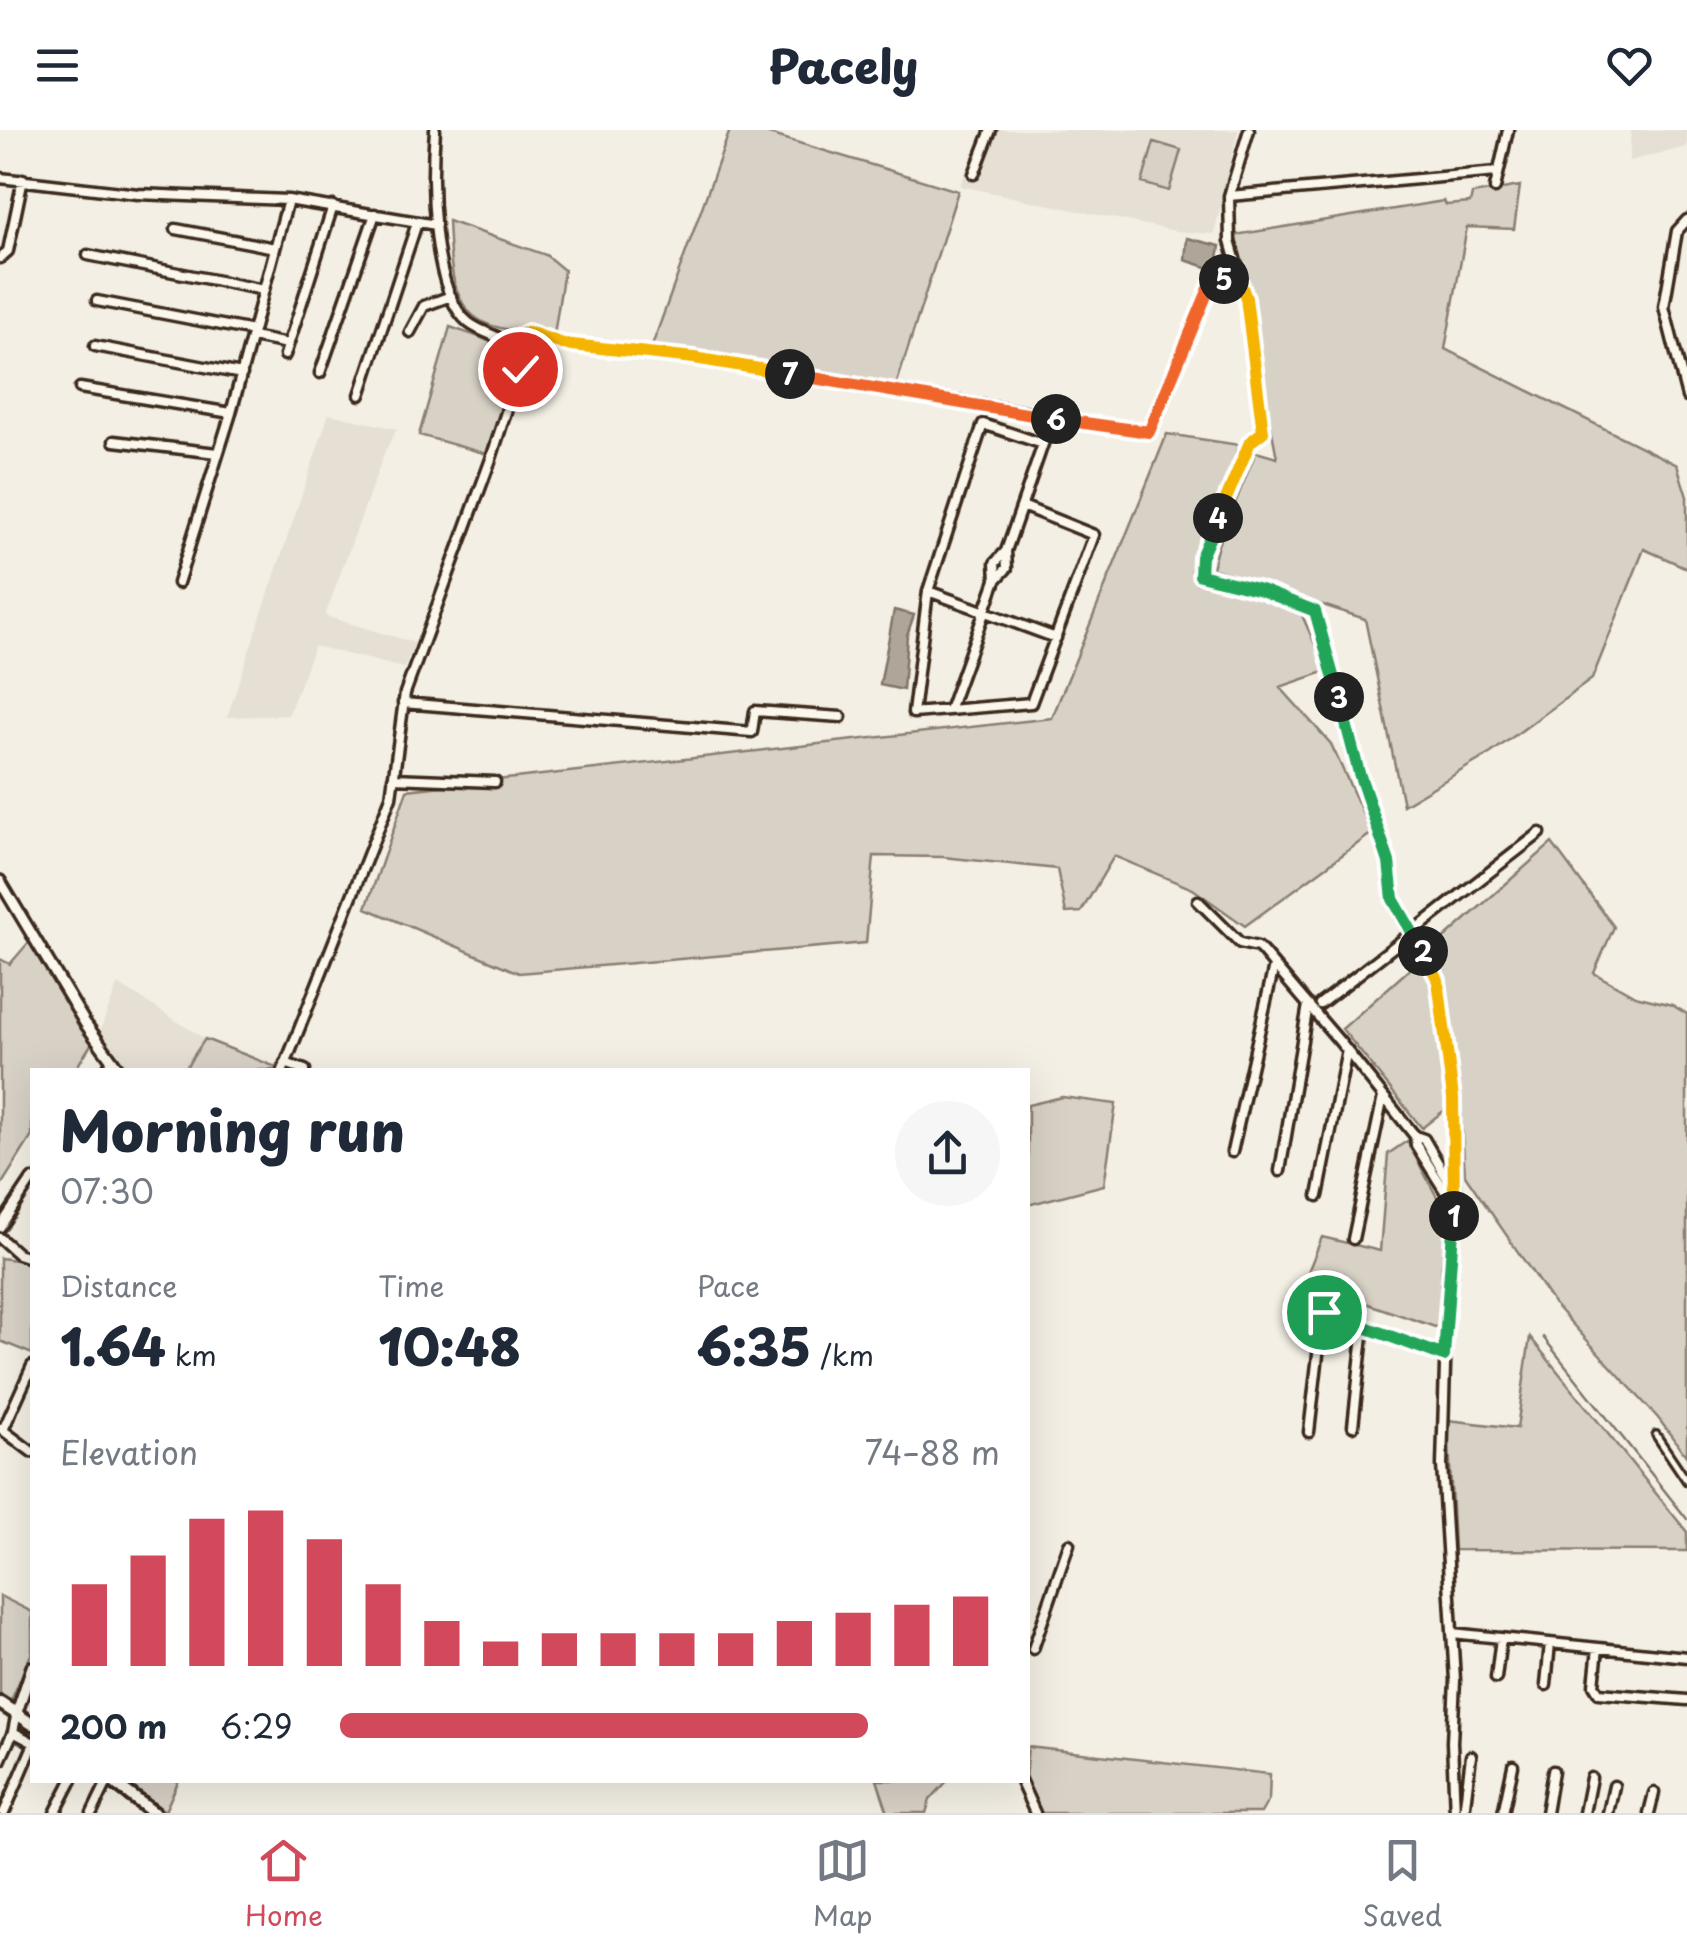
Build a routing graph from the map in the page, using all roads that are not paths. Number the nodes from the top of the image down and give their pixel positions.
1 (435, 130) edge
2 (991, 130) edge
3 (1249, 130) edge
4 (1508, 130) edge
5 (1497, 172) junction
6 (974, 174) dead end
7 (0, 178) edge
8 (23, 179) junction
9 (1494, 188) dead end
10 (1229, 196) junction
11 (288, 200) junction
12 (333, 206) junction
13 (375, 214) junction
14 (1687, 220) edge
15 (417, 223) junction
16 (436, 225) junction
17 (176, 229) dead end
18 (276, 248) junction
19 (88, 256) dead end
20 (0, 258) edge
21 (1239, 279) junction
22 (264, 290) junction
23 (451, 296) junction
24 (97, 301) dead end
25 (410, 332) dead end
26 (252, 334) junction
27 (508, 341) junction
28 (288, 344) junction
29 (95, 346) dead end
30 (284, 355) dead end
31 (320, 373) dead end
32 (242, 374) junction
33 (80, 388) dead end
34 (360, 395) dead end
35 (1687, 398) edge
36 (231, 413) junction
37 (1052, 418) junction
38 (114, 440) dead end
39 (1044, 444) junction
40 (217, 452) junction
41 (1022, 506) junction
42 (178, 583) dead end
43 (928, 591) junction
44 (984, 612) junction
45 (1056, 638) junction
46 (403, 703) junction
47 (949, 710) junction
48 (842, 717) dead end
49 (393, 778) junction
50 (495, 782) dead end
51 (1540, 833) dead end
52 (0, 881) edge
53 (1198, 901) dead end
54 (1412, 931) junction
55 (1274, 966) junction
56 (1320, 1004) dead end
57 (1308, 1005) junction
58 (1347, 1050) junction
59 (112, 1060) junction
60 (284, 1066) edge
61 (107, 1068) edge
62 (118, 1068) edge
63 (1383, 1097) junction
64 (1415, 1136) junction
65 (1232, 1152) dead end
66 (1280, 1171) dead end
67 (30, 1181) edge
68 (1456, 1193) junction
69 (1318, 1196) dead end
70 (1455, 1207) junction
71 (0, 1227) edge
72 (0, 1238) edge
73 (1353, 1239) dead end
74 (30, 1255) edge
75 (1302, 1304) dead end
76 (1324, 1312) junction
77 (1364, 1326) junction
78 (1444, 1356) junction
79 (30, 1370) edge
80 (1353, 1426) dead end
81 (2, 1428) edge
82 (1309, 1432) dead end
83 (1656, 1435) dead end
84 (30, 1450) edge
85 (1687, 1481) edge
86 (1070, 1544) dead end
87 (1452, 1633) junction
88 (1501, 1638) junction
89 (1550, 1643) junction
90 (1598, 1648) junction
91 (1033, 1650) dead end
92 (1687, 1657) edge
93 (30, 1673) edge
94 (1496, 1678) dead end
95 (1546, 1685) dead end
96 (1687, 1700) edge
97 (0, 1703) edge
98 (17, 1712) junction
99 (30, 1722) edge
100 (13, 1732) junction
101 (30, 1744) edge
102 (30, 1750) edge
103 (1471, 1756) dead end
104 (0, 1761) edge
105 (1513, 1766) dead end
106 (1553, 1771) dead end
107 (1591, 1778) dead end
108 (71, 1783) edge
109 (114, 1783) edge
110 (117, 1783) edge
111 (1021, 1783) edge
112 (1614, 1786) dead end
113 (1654, 1793) dead end
114 (4, 1813) edge
115 (56, 1813) edge
116 (92, 1813) edge
117 (153, 1813) edge
118 (1035, 1813) edge
119 (1455, 1813) edge
120 (1464, 1813) edge
121 (1503, 1813) edge
122 (1546, 1813) edge
123 (1584, 1813) edge
124 (1608, 1813) edge
125 (1650, 1813) edge

1 - 16 street
2 - 6 street
3 - 10 street
4 - 5 street
5 - 9 street
5 - 10 street
7 - 8 street
8 - 11 street
8 - 20 street
10 - 21 street
11 - 12 street
11 - 18 street
12 - 13 street
12 - 28 street
13 - 15 street
13 - 31 street
14 - 35 street
15 - 16 street
15 - 34 street
16 - 23 street
17 - 18 street
18 - 22 street
19 - 22 street
21 - 37 street
21 - 54 street
22 - 26 street
23 - 25 street
23 - 27 street
24 - 26 street
26 - 28 street
26 - 32 street
27 - 37 street
27 - 46 street
28 - 30 street
29 - 32 street
32 - 36 street
33 - 36 street
36 - 40 street
37 - 39 street
38 - 40 street
39 - 41 street
39 - 43 street
40 - 42 street
41 - 44 street
41 - 45 street
43 - 44 street
43 - 47 street
44 - 45 street
44 - 47 street
45 - 47 street
46 - 48 street
46 - 49 street
49 - 50 street
49 - 60 street
51 - 54 street
52 - 59 street
53 - 55 street
54 - 56 street
54 - 68 street
55 - 57 street
55 - 65 street
57 - 58 street
57 - 66 street
58 - 63 street
58 - 69 street
59 - 61 street
59 - 62 street
63 - 64 street
63 - 73 street
64 - 68 street
64 - 70 street
67 - 71 street
68 - 70 street
70 - 78 street
72 - 74 street
75 - 76 street
76 - 77 street
76 - 82 street
77 - 78 street
77 - 80 street
78 - 87 street
79 - 81 street
81 - 84 street
83 - 85 street
86 - 91 street
87 - 88 street
87 - 119 street
88 - 89 street
88 - 94 street
89 - 90 street
89 - 95 street
90 - 92 street
90 - 96 street
93 - 98 street
97 - 98 main road
98 - 99 main road
98 - 100 street
100 - 101 street
100 - 104 street
102 - 114 street
103 - 120 street
105 - 121 street
106 - 122 street
107 - 123 street
108 - 115 street
109 - 116 street
110 - 117 main road
111 - 118 street
112 - 124 street
113 - 125 street

